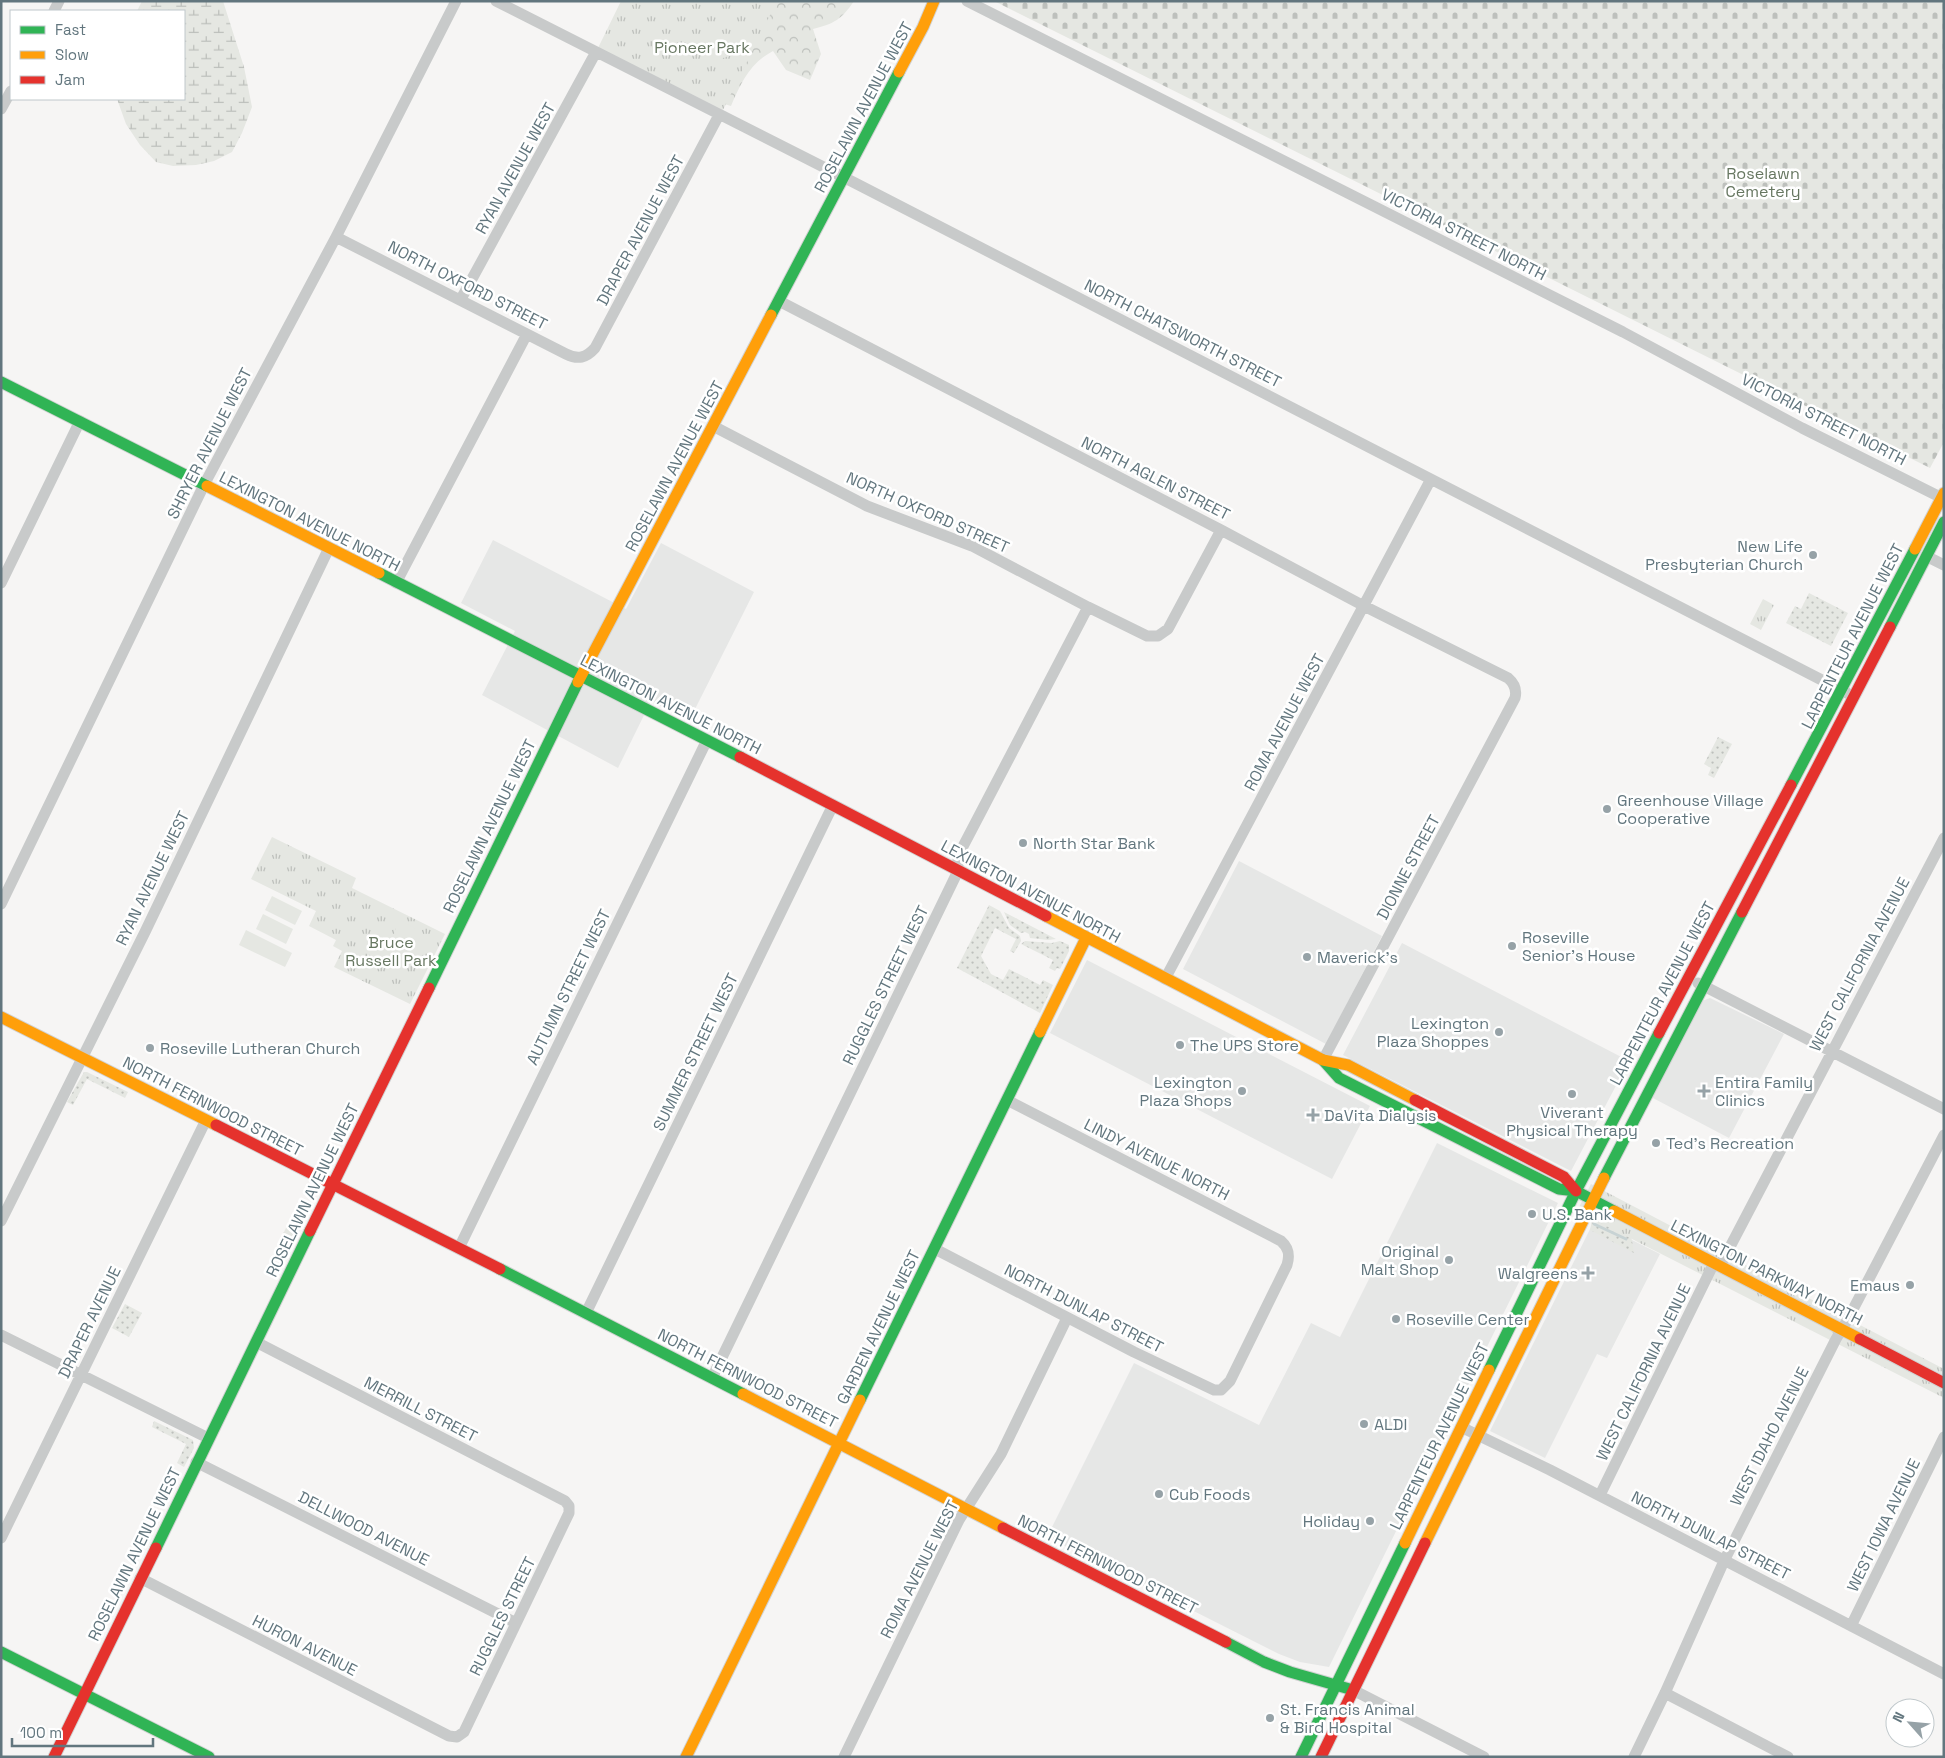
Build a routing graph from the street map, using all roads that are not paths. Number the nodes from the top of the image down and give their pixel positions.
1 (456, 1) edge
2 (496, 1) edge
3 (934, 1) edge
4 (967, 1) edge
5 (596, 52) junction
6 (10, 93) edge
7 (1, 109) edge
8 (719, 115) junction
9 (844, 178) junction
10 (336, 236) junction
11 (461, 299) junction
12 (779, 300) junction
13 (528, 334) junction
14 (585, 356) joint
15 (1, 382) edge
16 (80, 421) junction
17 (713, 426) junction
18 (1430, 479) junction
19 (204, 485) junction
20 (1943, 497) edge
21 (1944, 522) edge
22 (1221, 530) junction
23 (329, 548) junction
24 (1926, 556) junction
25 (1944, 565) edge
26 (1, 583) edge
27 (396, 583) junction
28 (1364, 606) junction
29 (1088, 608) junction
30 (581, 676) junction
31 (1515, 688) joint
32 (1842, 690) junction
33 (1853, 696) junction
34 (707, 740) junction
35 (833, 805) junction
36 (1944, 838) edge
37 (958, 871) junction
38 (1, 904) edge
39 (1086, 938) junction
40 (1688, 978) junction
41 (1165, 979) junction
42 (1704, 986) junction
43 (1, 1017) edge
44 (1832, 1051) junction
45 (83, 1058) junction
46 (1323, 1060) junction
47 (1007, 1100) junction
48 (1944, 1109) edge
49 (206, 1120) junction
50 (1944, 1135) edge
51 (333, 1185) junction
52 (1576, 1191) junction
53 (1592, 1200) junction
54 (1, 1221) edge
55 (459, 1248) junction
56 (935, 1249) junction
57 (1717, 1264) junction
58 (586, 1313) junction
59 (1067, 1318) junction
60 (1842, 1329) junction
61 (1, 1335) edge
62 (256, 1342) junction
63 (81, 1375) junction
64 (712, 1378) junction
65 (1944, 1382) edge
66 (1221, 1390) joint
67 (1461, 1427) junction
68 (1477, 1434) junction
69 (208, 1438) junction
70 (1944, 1438) edge
71 (839, 1443) junction
72 (196, 1462) junction
73 (1600, 1496) junction
74 (569, 1506) joint
75 (966, 1508) junction
76 (1, 1538) edge
77 (1724, 1561) junction
78 (140, 1578) junction
79 (516, 1623) junction
80 (1851, 1626) junction
81 (1, 1652) edge
82 (1944, 1674) edge
83 (1336, 1685) junction
84 (1353, 1690) junction
85 (1665, 1693) junction
86 (84, 1694) junction
87 (457, 1737) joint
88 (54, 1757) edge
89 (209, 1757) edge
90 (686, 1757) edge
91 (844, 1757) edge
92 (1301, 1757) edge
93 (1321, 1757) edge
94 (1484, 1757) edge
95 (1634, 1757) edge
96 (1788, 1757) edge

1 - 10 street, SHRYER AVENUE WEST
2 - 5 street, NORTH CHATSWORTH STREET
3 - 9 main road, ROSELAWN AVENUE WEST
4 - 20 street, VICTORIA STREET NORTH
5 - 8 street, NORTH CHATSWORTH STREET
5 - 11 street, RYAN AVENUE WEST
6 - 7 street
8 - 9 street, NORTH CHATSWORTH STREET
8 - 14 street, DRAPER AVENUE WEST
9 - 12 main road, ROSELAWN AVENUE WEST
9 - 18 street, NORTH CHATSWORTH STREET
10 - 11 street, NORTH OXFORD STREET
10 - 19 street, SHRYER AVENUE WEST
11 - 13 street, NORTH OXFORD STREET
12 - 17 main road, ROSELAWN AVENUE WEST
12 - 22 street, NORTH AGLEN STREET
13 - 14 street, NORTH OXFORD STREET
13 - 27 street
15 - 16 main road, LEXINGTON AVENUE NORTH
16 - 19 main road, LEXINGTON AVENUE NORTH
16 - 26 street
17 - 29 street, NORTH OXFORD STREET
17 - 30 main road, ROSELAWN AVENUE WEST
18 - 28 street, ROMA AVENUE WEST
18 - 32 street, NORTH CHATSWORTH STREET
19 - 23 main road, LEXINGTON AVENUE NORTH
19 - 38 street, SHRYER AVENUE WEST
20 - 32 main road, LARPENTEUR AVENUE WEST
21 - 24 main road, LARPENTEUR AVENUE WEST
22 - 28 street, NORTH AGLEN STREET
22 - 29 street, NORTH OXFORD STREET
23 - 27 main road, LEXINGTON AVENUE NORTH
23 - 45 street, RYAN AVENUE WEST
24 - 25 street
24 - 33 main road, LARPENTEUR AVENUE WEST
27 - 30 main road, LEXINGTON AVENUE NORTH
28 - 31 street, NORTH AGLEN STREET
28 - 41 street, ROMA AVENUE WEST
29 - 37 street, RUGGLES STREET WEST
30 - 34 main road, LEXINGTON AVENUE NORTH
30 - 51 main road, ROSELAWN AVENUE WEST
31 - 46 street, DIONNE STREET
32 - 33 street, NORTH CHATSWORTH STREET
32 - 40 main road, LARPENTEUR AVENUE WEST
33 - 42 main road, LARPENTEUR AVENUE WEST
34 - 35 main road, LEXINGTON AVENUE NORTH
34 - 55 street, AUTUMN STREET WEST
35 - 37 main road, LEXINGTON AVENUE NORTH
35 - 58 street, SUMMER STREET WEST
36 - 44 street, WEST CALIFORNIA AVENUE
37 - 39 main road, LEXINGTON AVENUE NORTH
37 - 64 street, RUGGLES STREET WEST
39 - 41 main road, LEXINGTON AVENUE NORTH
39 - 47 main road, GARDEN AVENUE WEST
40 - 42 street
40 - 52 main road, LARPENTEUR AVENUE WEST
41 - 46 main road, LEXINGTON AVENUE NORTH
42 - 44 street
42 - 53 main road, LARPENTEUR AVENUE WEST
43 - 45 main road, NORTH FERNWOOD STREET
44 - 48 street
44 - 57 street, WEST CALIFORNIA AVENUE
45 - 49 main road, NORTH FERNWOOD STREET
45 - 54 street, RYAN AVENUE WEST
46 - 52 main road, LEXINGTON AVENUE NORTH
47 - 56 main road, GARDEN AVENUE WEST
47 - 66 street, LINDY AVENUE NORTH
49 - 51 main road, NORTH FERNWOOD STREET
49 - 63 street, DRAPER AVENUE
50 - 60 street, WEST IDAHO AVENUE
51 - 55 main road, NORTH FERNWOOD STREET
51 - 62 main road, ROSELAWN AVENUE WEST
52 - 53 main road, LEXINGTON PARKWAY NORTH
52 - 67 main road, LARPENTEUR AVENUE WEST
53 - 57 main road, LEXINGTON PARKWAY NORTH
53 - 68 main road, LARPENTEUR AVENUE WEST
55 - 58 main road, NORTH FERNWOOD STREET
56 - 59 street, NORTH DUNLAP STREET
56 - 71 main road, GARDEN AVENUE WEST
57 - 60 main road, LEXINGTON PARKWAY NORTH
57 - 73 street, WEST CALIFORNIA AVENUE
58 - 64 main road, NORTH FERNWOOD STREET
59 - 66 street, NORTH DUNLAP STREET
59 - 75 street, ROMA AVENUE WEST
60 - 65 main road, LEXINGTON PARKWAY NORTH
60 - 77 street, WEST IDAHO AVENUE
61 - 63 street
62 - 69 main road, ROSELAWN AVENUE WEST
62 - 74 street, MERRILL STREET
63 - 69 street
63 - 76 street, DRAPER AVENUE
64 - 71 main road, NORTH FERNWOOD STREET
67 - 68 street, NORTH DUNLAP STREET
67 - 83 main road, LARPENTEUR AVENUE WEST
68 - 73 street, NORTH DUNLAP STREET
68 - 84 main road, LARPENTEUR AVENUE WEST
69 - 72 main road, ROSELAWN AVENUE WEST
70 - 80 street, WEST IOWA AVENUE
71 - 75 main road, NORTH FERNWOOD STREET
71 - 90 main road, GARDEN AVENUE WEST
72 - 78 main road, ROSELAWN AVENUE WEST
72 - 79 street, DELLWOOD AVENUE
73 - 77 street, NORTH DUNLAP STREET
74 - 79 street, RUGGLES STREET
75 - 83 main road, NORTH FERNWOOD STREET
75 - 91 street, ROMA AVENUE WEST
77 - 80 street, NORTH DUNLAP STREET
77 - 85 street, WEST IDAHO AVENUE
78 - 86 main road, ROSELAWN AVENUE WEST
78 - 87 street, HURON AVENUE
79 - 87 street, RUGGLES STREET
80 - 82 street, NORTH DUNLAP STREET
81 - 86 main road
83 - 84 main road, NORTH FERNWOOD STREET
83 - 92 main road, LARPENTEUR AVENUE WEST
84 - 93 main road, LARPENTEUR AVENUE WEST
84 - 94 street, NORTH FERNWOOD STREET
85 - 95 street, WEST IDAHO AVENUE
85 - 96 street
86 - 88 main road, ROSELAWN AVENUE WEST
86 - 89 main road

